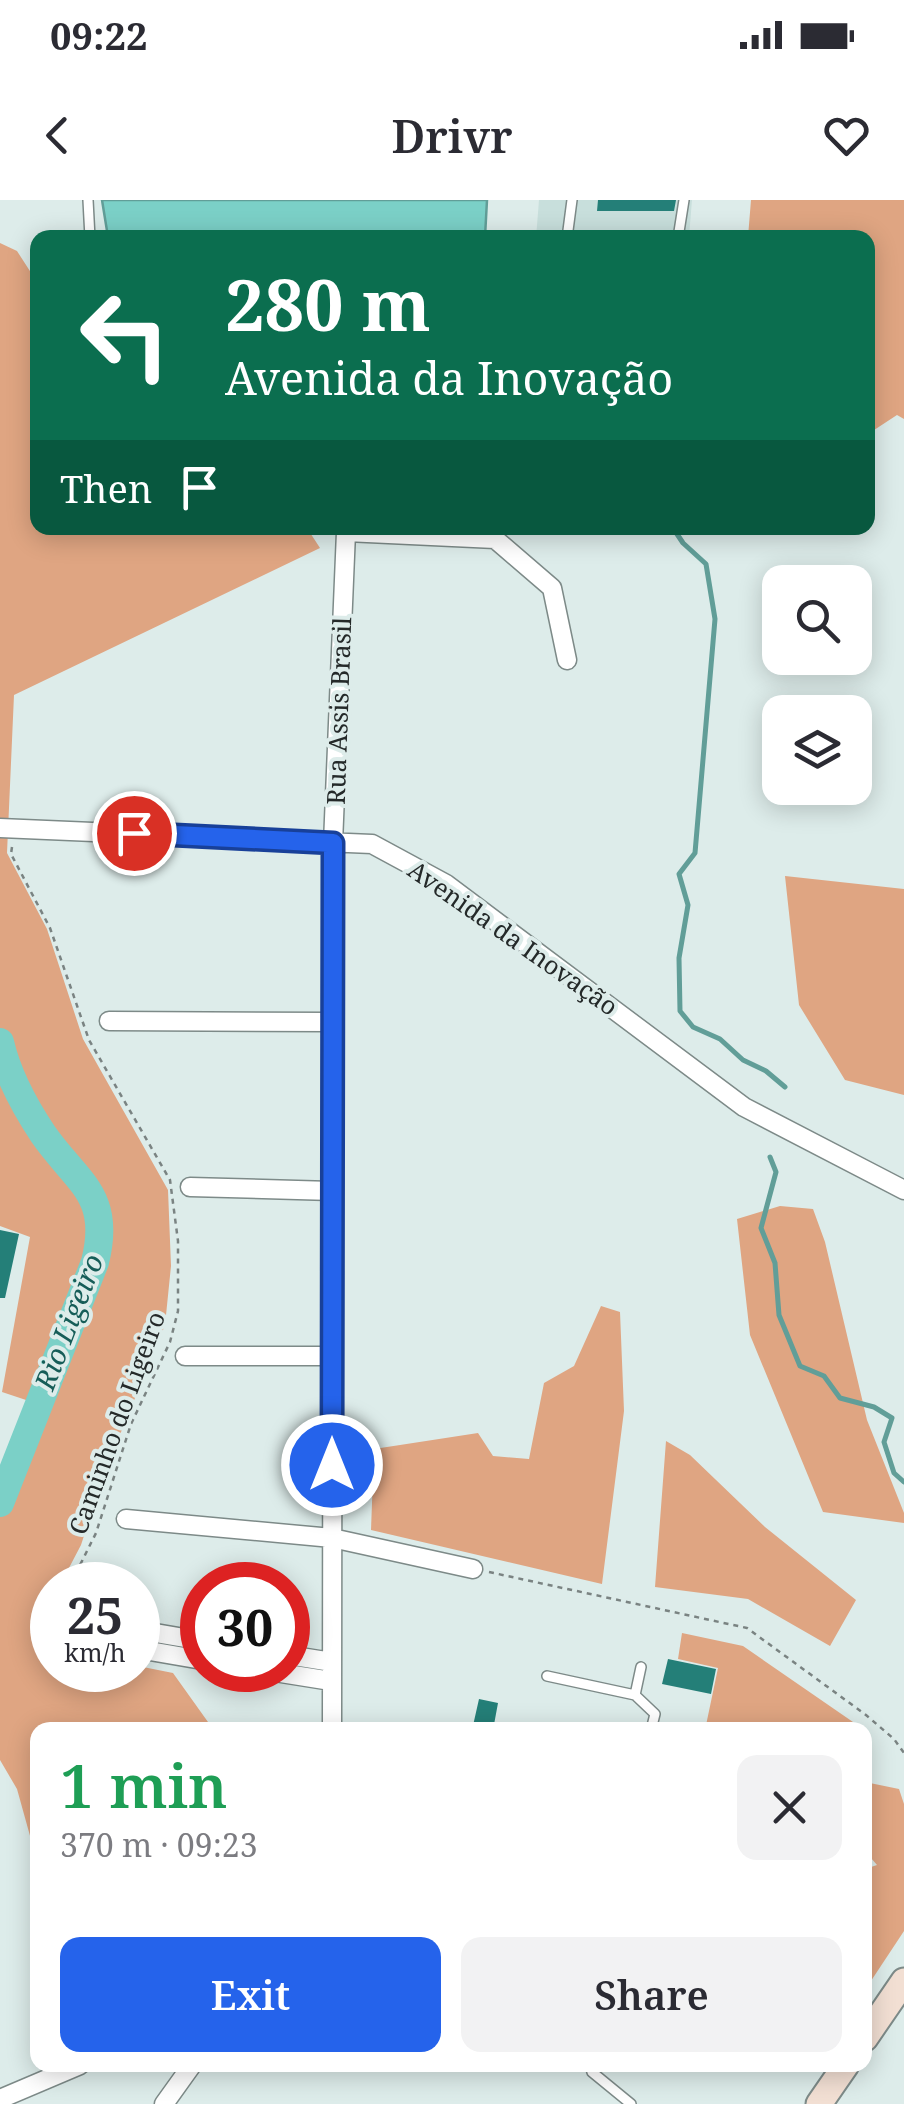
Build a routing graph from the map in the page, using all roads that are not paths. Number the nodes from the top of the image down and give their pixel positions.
1 (88, 200) edge
2 (572, 200) edge
3 (684, 200) edge
4 (90, 230) edge
5 (568, 230) edge
6 (679, 230) edge
7 (346, 535) edge
8 (420, 535) edge
9 (567, 660) dead end
10 (7, 827) edge
11 (333, 843) junction
12 (109, 1021) dead end
13 (332, 1022) junction
14 (190, 1187) dead end
15 (904, 1190) edge
16 (332, 1191) junction
17 (185, 1356) dead end
18 (332, 1356) junction
19 (126, 1519) dead end
20 (332, 1538) junction
21 (472, 1569) road end
22 (310, 1664) edge
23 (642, 1667) dead end
24 (310, 1671) edge
25 (332, 1672) junction
26 (547, 1676) dead end
27 (635, 1695) junction
28 (332, 1722) edge
29 (654, 1722) edge
30 (904, 1981) edge
31 (872, 2028) edge
32 (64, 2072) edge
33 (187, 2072) edge
34 (592, 2072) edge
35 (841, 2072) edge
36 (0, 2099) edge
37 (164, 2104) edge
38 (631, 2104) edge
39 (819, 2104) edge

1 - 4 lane
2 - 5 lane
3 - 6 lane
7 - 11 street, Rua Assis Brasil
8 - 9 street, Rua Assis Brasil
10 - 11 street, Avenida da Inovação
11 - 13 street, Rua Assis Brasil
11 - 15 street, Avenida da Inovação
12 - 13 street
13 - 16 street, Rua Assis Brasil
14 - 16 street
16 - 18 street, Rua Assis Brasil
17 - 18 street
18 - 20 street, Rua Assis Brasil
19 - 20 street
20 - 21 street
20 - 25 street, Rua Assis Brasil
22 - 25 street
23 - 27 lane
24 - 25 street
25 - 28 street, Rua Assis Brasil
26 - 27 lane
27 - 29 lane
30 - 31 main road
32 - 36 street
33 - 37 street
34 - 38 lane
35 - 39 main road

